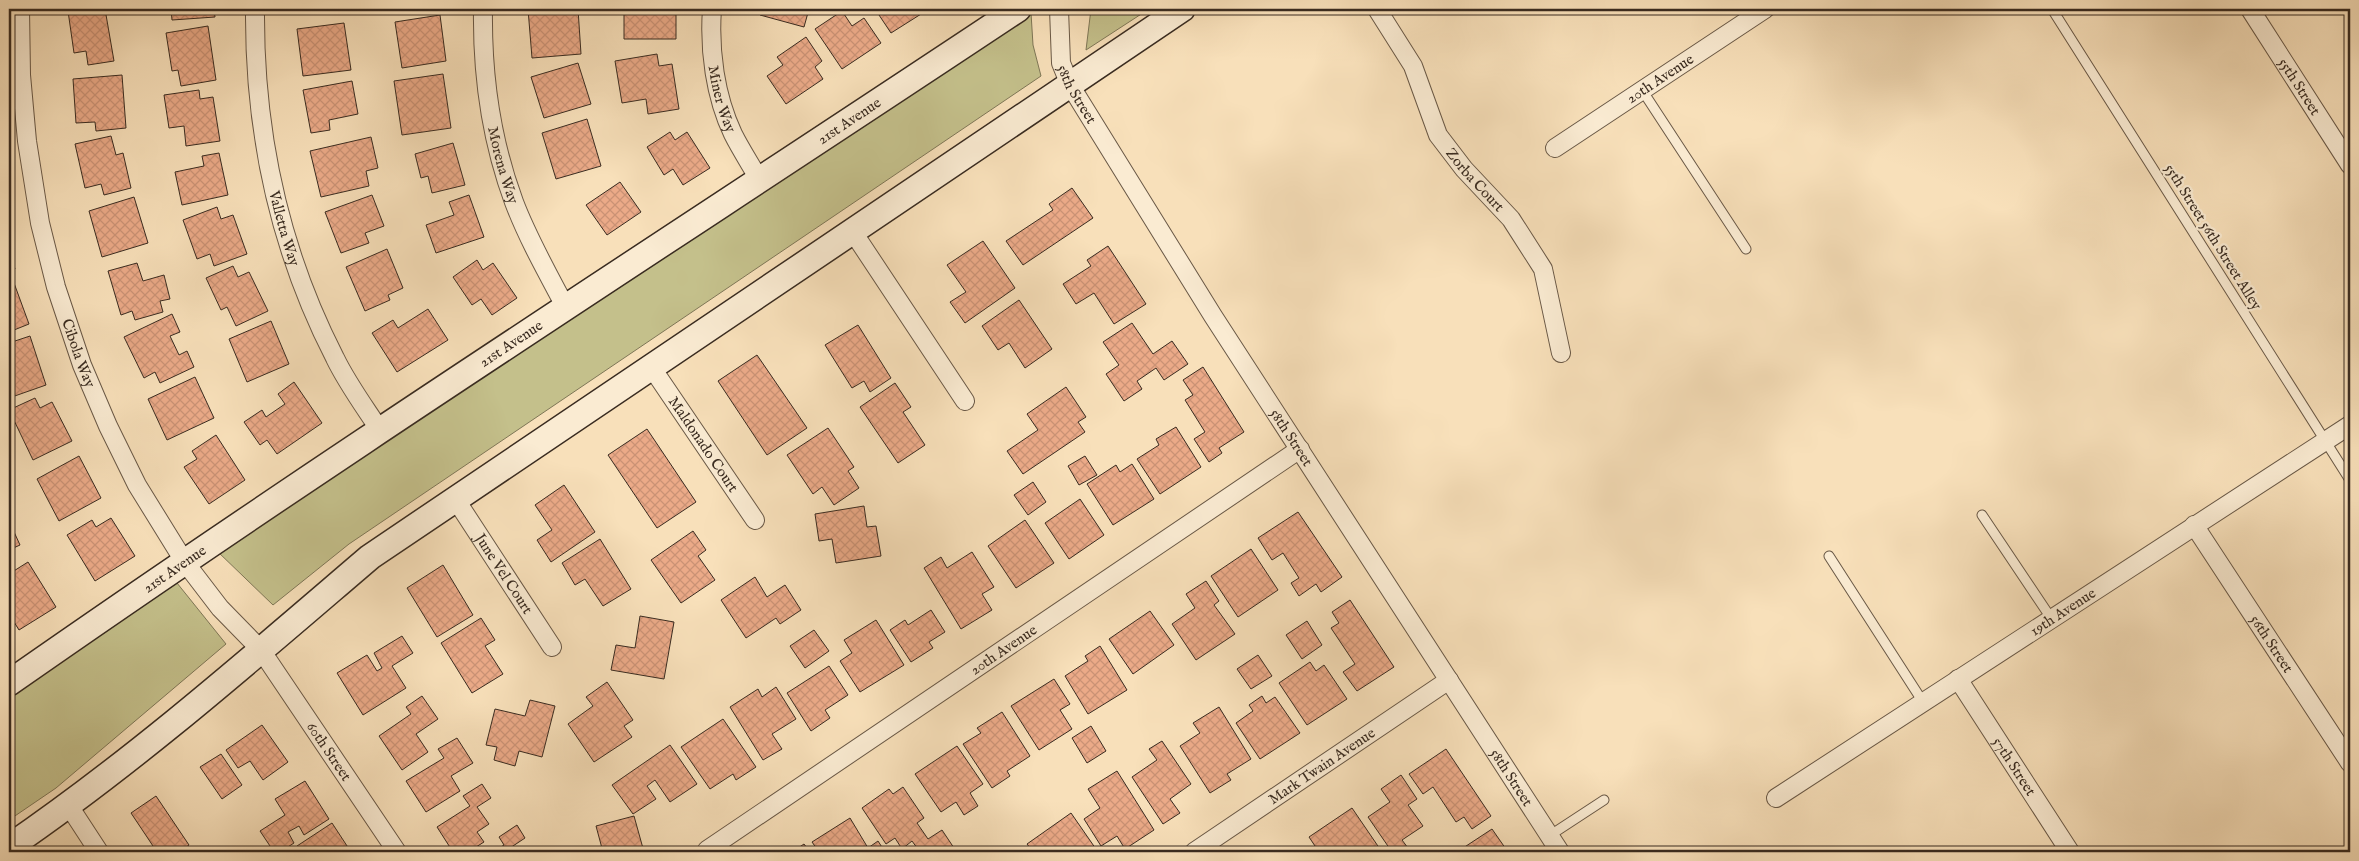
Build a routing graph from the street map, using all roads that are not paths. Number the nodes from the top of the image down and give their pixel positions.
1 (20, 9) edge
2 (255, 9) edge
3 (483, 9) edge
4 (712, 9) edge
5 (1018, 9) edge
6 (1059, 9) edge
7 (1182, 9) edge
8 (1377, 9) edge
9 (1765, 9) edge
10 (2052, 9) edge
11 (2250, 9) edge
12 (1070, 85) junction
13 (1642, 90) junction
14 (1555, 148) dead end
15 (2350, 165) edge
16 (760, 181) junction
17 (852, 232) junction
18 (1746, 249) dead end
19 (566, 308) junction
20 (1560, 353) dead end
21 (652, 368) junction
22 (965, 401) dead end
23 (2350, 425) edge
24 (379, 429) junction
25 (2325, 441) junction
26 (1300, 449) junction
27 (2350, 480) edge
28 (456, 500) junction
29 (1982, 515) dead end
30 (755, 520) dead end
31 (2194, 525) junction
32 (1830, 556) dead end
33 (184, 561) junction
34 (2051, 618) junction
35 (552, 647) dead end
36 (261, 650) junction
37 (1958, 679) junction
38 (1449, 680) junction
39 (9, 683) edge
40 (1923, 702) junction
41 (2350, 763) edge
42 (1776, 798) dead end
43 (1604, 800) dead end
44 (68, 806) junction
45 (1550, 836) junction
46 (9, 847) edge
47 (707, 851) edge
48 (99, 852) edge
49 (397, 852) edge
50 (1194, 852) edge
51 (1560, 852) edge
52 (2070, 852) edge

1 - 33 street, Cibola Way
2 - 24 street, Valletta Way
3 - 19 street, Morena Way
4 - 16 street, Miner Way
5 - 16 street, 21st Avenue
6 - 12 street, 58th Street
7 - 12 street
8 - 20 street, Zorba Court
9 - 13 street, 20th Avenue
10 - 25 lane, 55th Street 56th Street Alley
11 - 15 street, 55th Street
12 - 17 street
12 - 26 street, 58th Street
13 - 14 street, 20th Avenue
13 - 18 lane
16 - 19 street, 21st Avenue
17 - 21 street
17 - 22 street
19 - 24 street, 21st Avenue
21 - 28 street
21 - 30 street, Maldonado Court
23 - 25 street, 19th Avenue
24 - 33 street, 21st Avenue
25 - 27 lane, 55th Street 56th Street Alley
25 - 31 street, 19th Avenue
26 - 38 street, 58th Street
26 - 47 street, 20th Avenue
28 - 35 street, June Vel Court
28 - 36 street
29 - 34 lane
31 - 34 street, 19th Avenue
31 - 41 street, 56th Street
32 - 40 lane
33 - 36 street, Cibola Way
33 - 39 street, 21st Avenue
34 - 37 street, 19th Avenue
36 - 44 street
36 - 49 street, 60th Street
37 - 40 street, 19th Avenue
37 - 52 street, 57th Street
38 - 45 street, 58th Street
38 - 50 street, Mark Twain Avenue
40 - 42 street, 19th Avenue
43 - 45 lane
44 - 46 street
44 - 48 street
45 - 51 street, 58th Street

